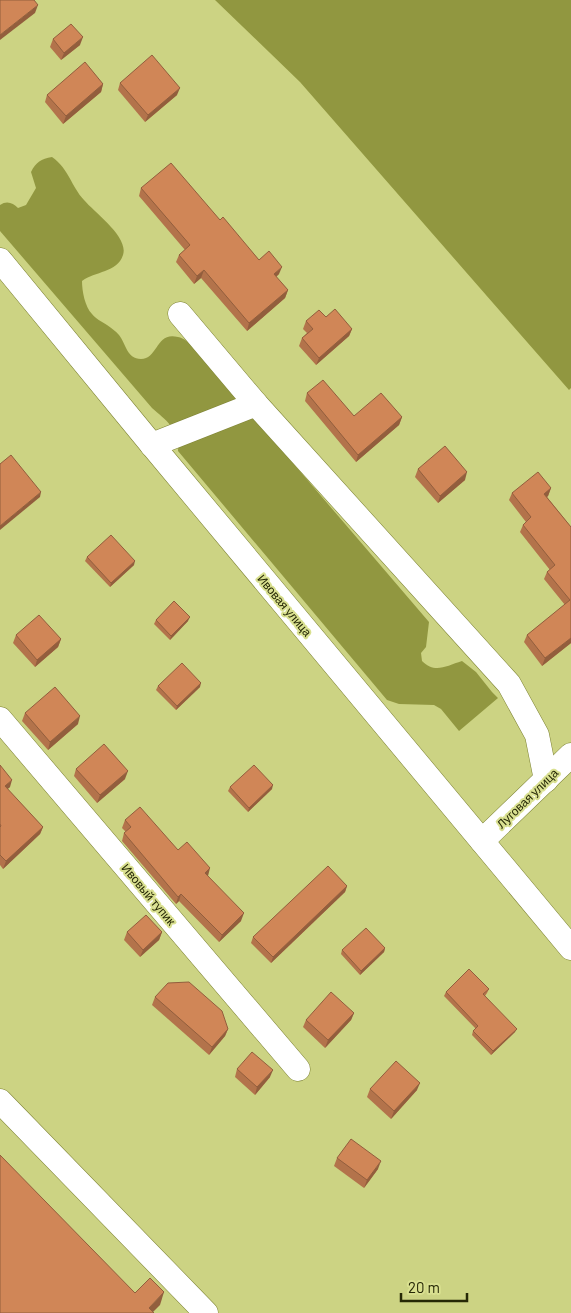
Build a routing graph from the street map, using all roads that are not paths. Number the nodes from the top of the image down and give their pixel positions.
1 (0, 260) edge
2 (180, 314) dead end
3 (256, 404) junction
4 (152, 445) junction
5 (0, 719) edge
6 (571, 755) edge
7 (546, 780) junction
8 (482, 841) junction
9 (571, 948) edge
10 (298, 1069) dead end
11 (0, 1101) edge
12 (206, 1313) edge

1 - 4 street, Ивовая улица
2 - 3 street
3 - 4 street
3 - 7 street
4 - 8 street, Ивовая улица
5 - 10 street, Ивовый тупик
6 - 7 street, Луговая улица
7 - 8 street, Луговая улица
8 - 9 street, Ивовая улица
11 - 12 street

